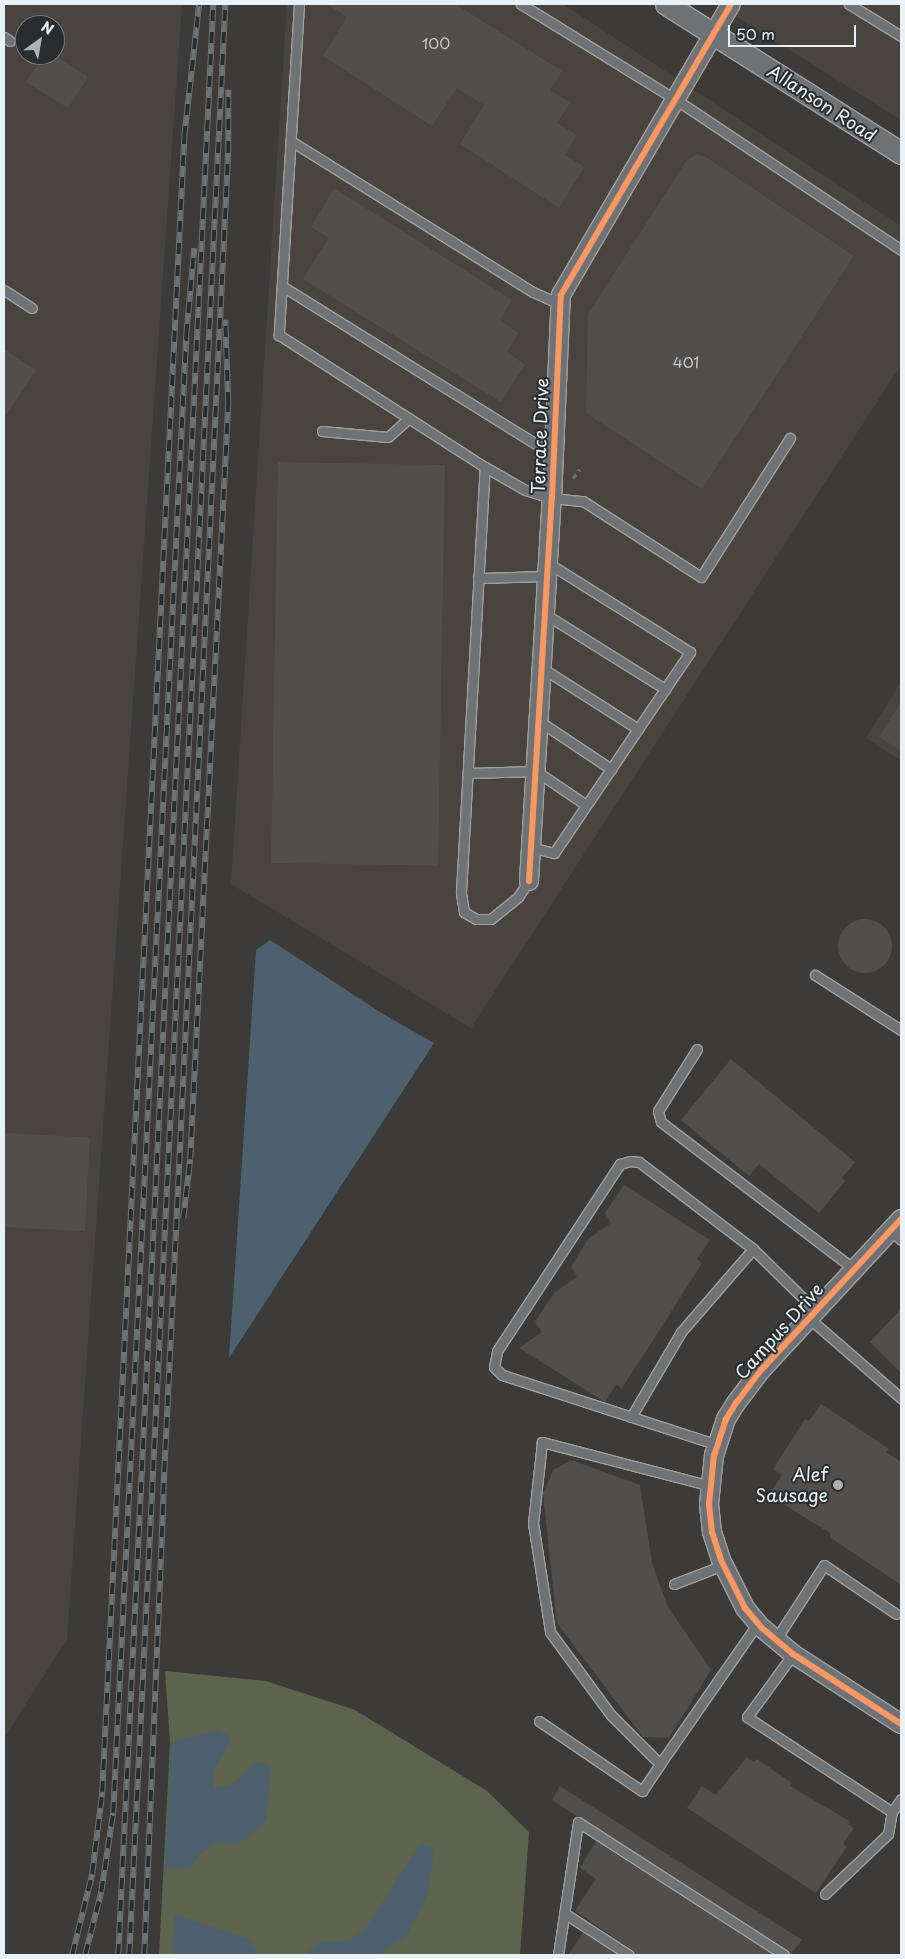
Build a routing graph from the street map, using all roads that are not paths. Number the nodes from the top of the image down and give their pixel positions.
1 (299, 4) edge
2 (521, 4) edge
3 (666, 4) edge
4 (731, 4) edge
5 (849, 4) edge
6 (712, 33) junction
7 (901, 36) edge
8 (675, 99) junction
9 (291, 141) junction
10 (901, 154) edge
11 (901, 250) edge
12 (282, 286) junction
13 (4, 290) edge
14 (560, 304) junction
15 (32, 308) dead end
16 (409, 418) junction
17 (322, 431) dead end
18 (790, 438) dead end
19 (554, 455) junction
20 (485, 467) junction
21 (552, 498) junction
22 (548, 570) junction
23 (478, 578) junction
24 (545, 614) junction
25 (542, 668) junction
26 (665, 689) junction
27 (539, 721) junction
28 (638, 730) junction
29 (611, 769) junction
30 (536, 771) junction
31 (468, 773) junction
32 (586, 805) junction
33 (531, 847) junction
34 (529, 881) joint
35 (815, 975) dead end
36 (901, 1030) edge
37 (697, 1049) dead end
38 (898, 1230) edge
39 (753, 1250) junction
40 (855, 1270) junction
41 (813, 1315) junction
42 (901, 1398) edge
43 (631, 1417) junction
44 (718, 1445) junction
45 (711, 1486) junction
46 (723, 1565) junction
47 (674, 1584) dead end
48 (896, 1614) dead end
49 (758, 1623) junction
50 (776, 1639) junction
51 (793, 1654) junction
52 (539, 1721) dead end
53 (901, 1724) edge
54 (660, 1764) junction
55 (901, 1799) edge
56 (892, 1812) junction
57 (825, 1894) dead end
58 (564, 1913) junction
59 (558, 1955) edge
60 (629, 1955) edge
61 (784, 1955) edge

1 - 9 lane
2 - 8 lane
3 - 6 street, Allanson Road
4 - 6 street, Terrace Drive
5 - 7 lane
6 - 8 street, Terrace Drive
6 - 10 street, Allanson Road
8 - 11 lane
8 - 14 street, Terrace Drive
9 - 12 lane
9 - 14 lane
12 - 16 lane
12 - 19 lane
13 - 15 lane
14 - 19 street, Terrace Drive
16 - 17 lane
16 - 20 lane
18 - 21 lane
19 - 21 street, Terrace Drive
20 - 21 lane
20 - 23 lane
21 - 22 street, Terrace Drive
22 - 23 lane
22 - 24 street, Terrace Drive
22 - 26 lane
23 - 31 lane
24 - 25 street, Terrace Drive
24 - 26 lane
25 - 27 street, Terrace Drive
25 - 28 lane
26 - 28 lane
27 - 29 lane
27 - 30 street, Terrace Drive
28 - 29 lane
29 - 32 lane
30 - 31 lane
30 - 32 lane
30 - 33 street, Terrace Drive
31 - 34 lane
32 - 33 lane
33 - 34 street, Terrace Drive
35 - 36 lane
37 - 40 lane
38 - 40 street, Campus Drive
39 - 41 lane
39 - 43 lane
39 - 43 lane
40 - 41 street, Campus Drive
41 - 42 lane
41 - 44 street, Campus Drive
43 - 44 lane
44 - 45 street, Campus Drive
45 - 46 street, Campus Drive
45 - 54 lane
46 - 47 lane
46 - 49 street, Campus Drive
48 - 50 lane
49 - 50 street, Campus Drive
49 - 54 lane
50 - 51 street, Campus Drive
51 - 53 street, Campus Drive
51 - 56 lane
52 - 54 lane
55 - 56 lane
56 - 57 lane
58 - 59 lane
58 - 60 lane
58 - 61 lane

